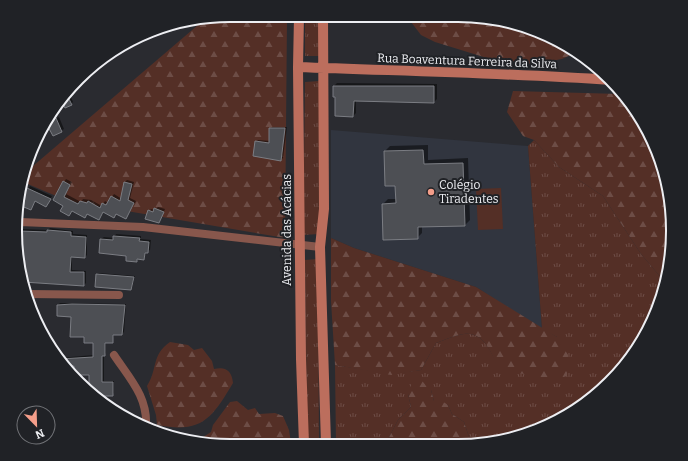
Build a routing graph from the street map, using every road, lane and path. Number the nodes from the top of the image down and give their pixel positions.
1 (299, 22) edge
2 (323, 22) edge
3 (298, 66) junction
4 (323, 69) junction
5 (601, 79) edge
6 (22, 222) edge
7 (301, 246) junction
8 (320, 247) junction
9 (32, 294) edge
10 (119, 295) dead end
11 (114, 355) dead end
12 (146, 421) edge
13 (304, 439) edge
14 (326, 439) edge

1 - 3 street, Avenida das Acácias
2 - 4 street
3 - 4 street
3 - 7 street, Avenida das Acácias
4 - 5 street, Rua Boaventura Ferreira da Silva
4 - 8 street
6 - 7 street
7 - 8 street
7 - 13 street, Avenida das Acácias
8 - 14 street
9 - 10 street
11 - 12 street

